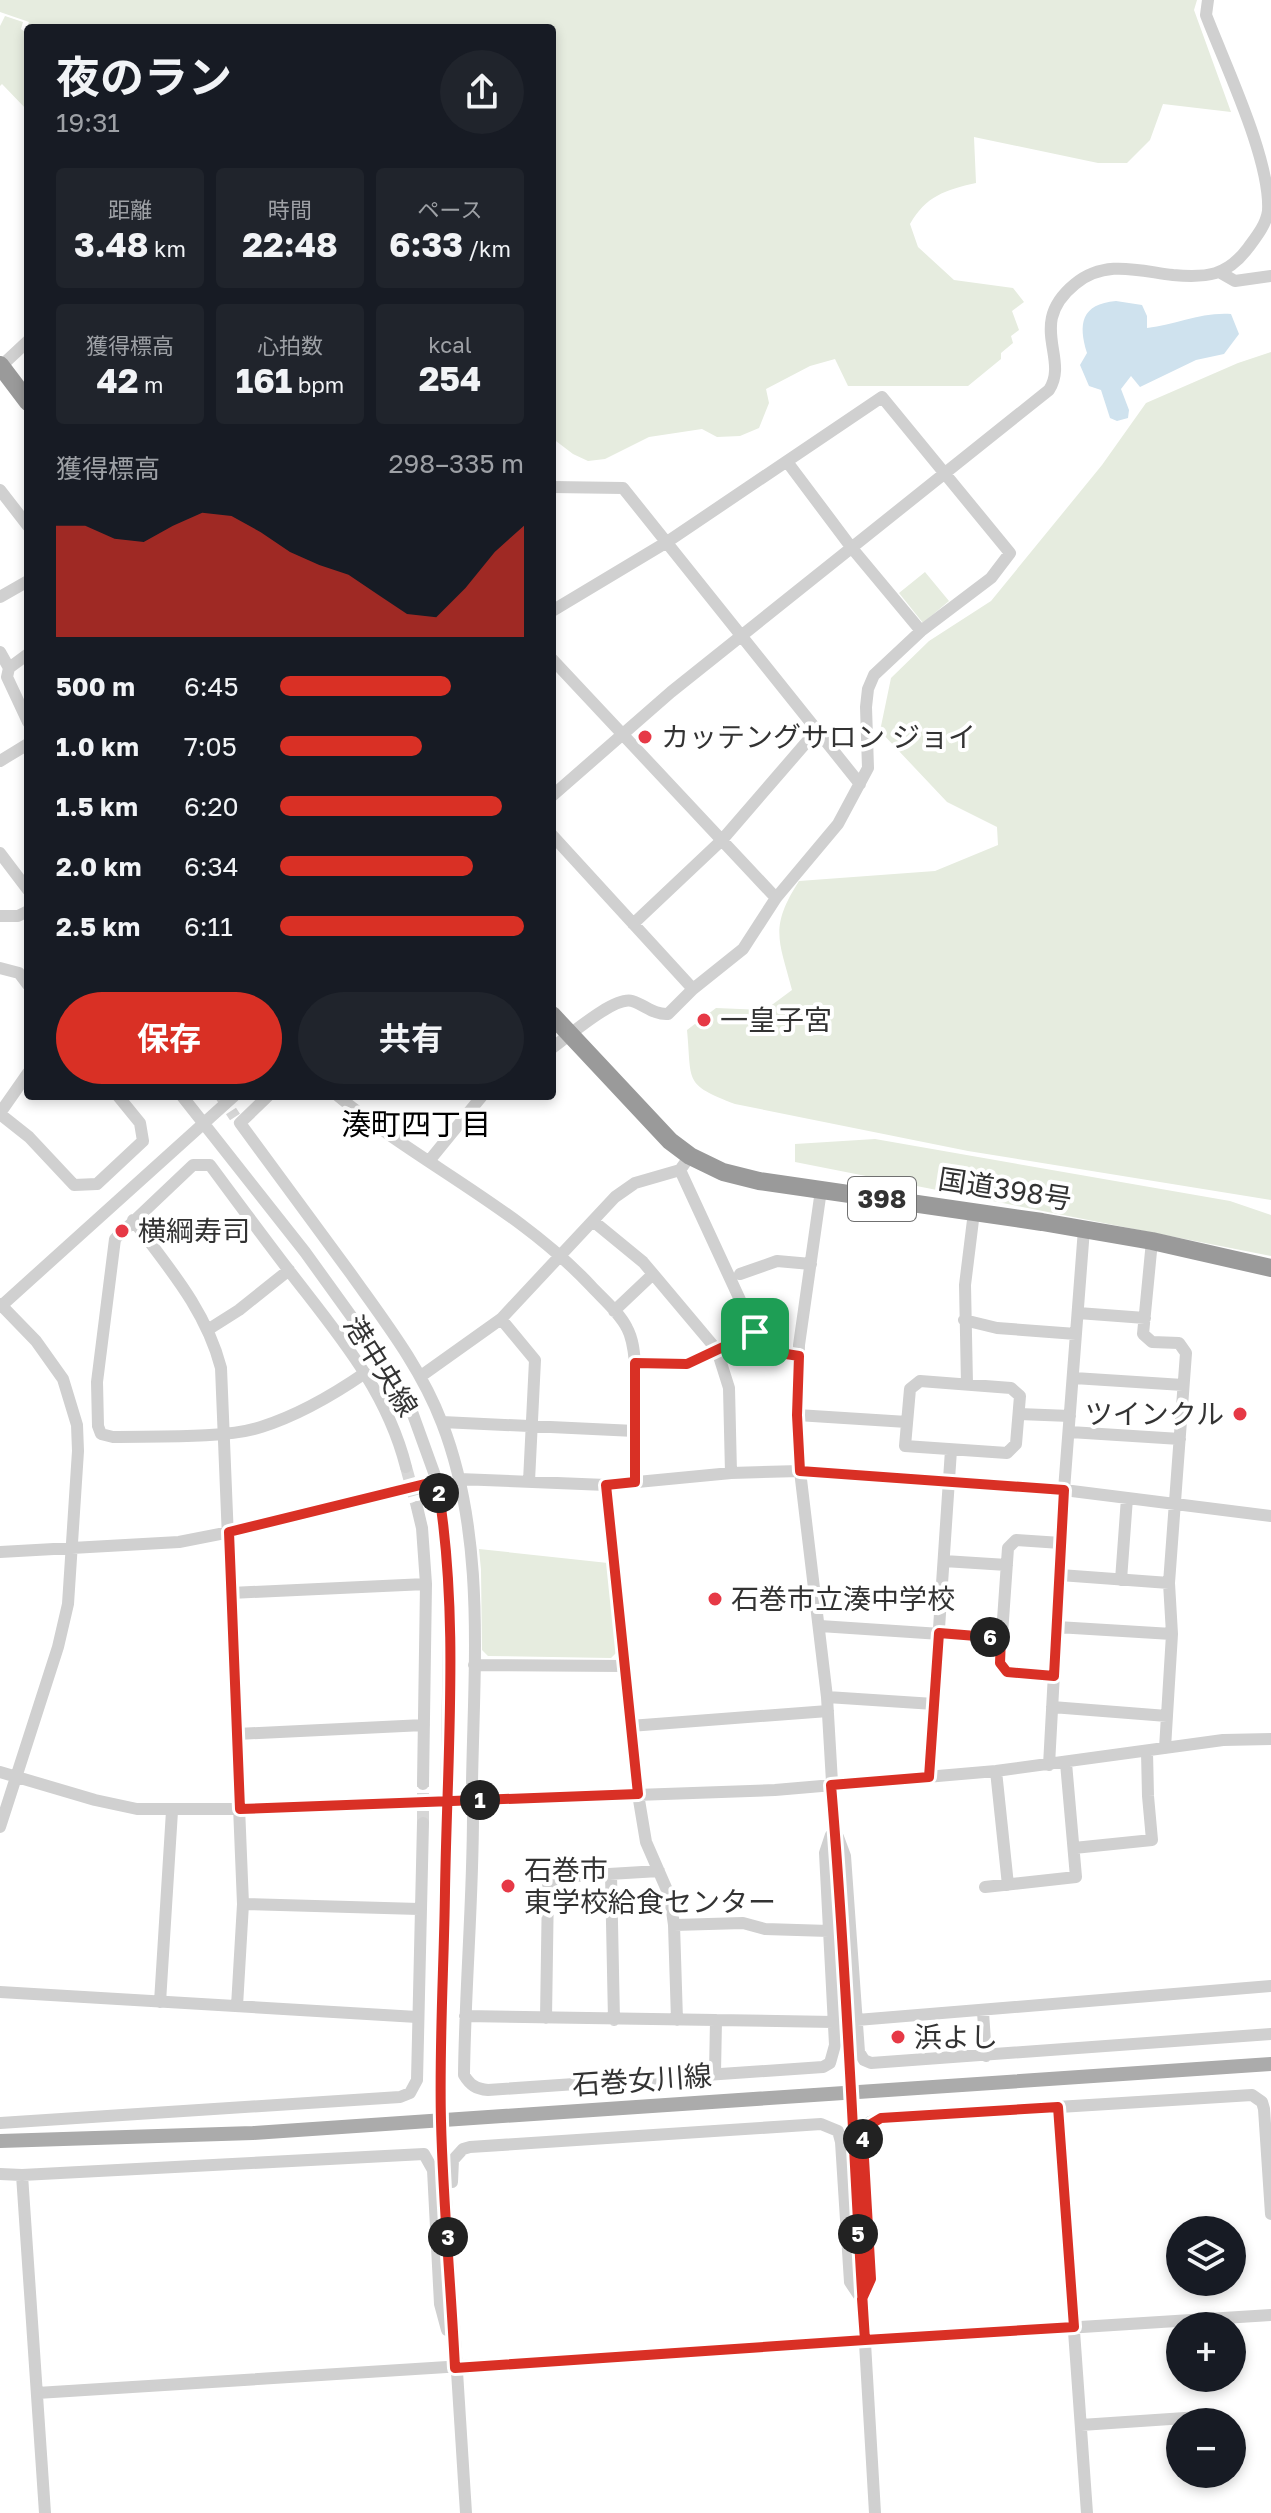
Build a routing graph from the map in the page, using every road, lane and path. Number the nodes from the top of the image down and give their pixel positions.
1 (1208, 0) edge
2 (1221, 273) junction
3 (1271, 276) edge
4 (24, 345) edge
5 (0, 366) edge
6 (24, 397) edge
7 (788, 463) junction
8 (944, 476) junction
9 (556, 487) edge
10 (0, 490) edge
11 (24, 521) edge
12 (667, 542) junction
13 (851, 547) junction
14 (24, 583) edge
15 (0, 597) edge
16 (556, 609) edge
17 (921, 631) junction
18 (741, 637) junction
19 (0, 652) edge
20 (24, 657) edge
21 (556, 663) edge
22 (9, 668) junction
23 (24, 713) edge
24 (817, 730) junction
25 (621, 735) junction
26 (24, 746) edge
27 (0, 761) edge
28 (860, 784) junction
29 (556, 792) edge
30 (556, 839) edge
31 (722, 840) junction
32 (0, 853) edge
33 (24, 885) edge
34 (776, 898) junction
35 (24, 913) edge
36 (0, 916) edge
37 (633, 924) junction
38 (0, 968) edge
39 (24, 980) edge
40 (693, 989) junction
41 (556, 1019) edge
42 (570, 1035) junction
43 (556, 1045) edge
44 (24, 1079) edge
45 (121, 1100) edge
46 (185, 1100) edge
47 (230, 1100) edge
48 (263, 1100) edge
49 (344, 1100) edge
50 (479, 1100) edge
51 (0, 1114) edge
52 (204, 1124) junction
53 (429, 1161) junction
54 (685, 1163) junction
55 (821, 1190) junction
56 (974, 1212) junction
57 (133, 1220) junction
58 (593, 1221) junction
59 (1084, 1229) junction
60 (1152, 1241) junction
61 (562, 1255) junction
62 (811, 1264) junction
63 (1271, 1268) edge
64 (289, 1270) junction
65 (740, 1274) dead end
66 (652, 1275) junction
67 (1, 1306) edge
68 (614, 1311) junction
69 (1078, 1313) junction
70 (1145, 1318) junction
71 (501, 1319) junction
72 (964, 1320) junction
73 (209, 1329) junction
74 (755, 1332) junction
75 (1076, 1334) junction
76 (717, 1350) junction
77 (799, 1356) junction
78 (635, 1363) junction
79 (365, 1373) junction
80 (421, 1376) junction
81 (1074, 1378) junction
82 (967, 1384) junction
83 (1183, 1385) junction
84 (1019, 1414) junction
85 (797, 1415) junction
86 (1070, 1416) junction
87 (442, 1422) junction
88 (907, 1422) junction
89 (531, 1425) junction
90 (635, 1431) junction
91 (1070, 1432) junction
92 (224, 1433) junction
93 (1180, 1439) junction
94 (951, 1450) junction
95 (406, 1467) tunnel mouth
96 (800, 1471) junction
97 (731, 1473) junction
98 (459, 1479) junction
99 (437, 1481) junction
100 (529, 1481) junction
101 (635, 1482) junction
102 (950, 1482) junction
103 (606, 1485) junction
104 (1064, 1490) junction
105 (1127, 1498) junction
106 (1176, 1504) junction
107 (417, 1507) tunnel mouth
108 (1271, 1516) edge
109 (229, 1532) junction
110 (1061, 1543) junction
111 (72, 1549) junction
112 (0, 1552) edge
113 (944, 1561) junction
114 (1007, 1565) junction
115 (1060, 1575) junction
116 (1121, 1580) junction
117 (1169, 1583) junction
118 (426, 1584) junction
119 (231, 1593) junction
120 (820, 1626) junction
121 (1057, 1627) junction
122 (939, 1633) junction
123 (1172, 1634) junction
124 (1001, 1638) junction
125 (474, 1665) junction
126 (624, 1666) junction
127 (1054, 1676) junction
128 (827, 1697) junction
129 (934, 1704) junction
130 (1052, 1707) junction
131 (828, 1711) junction
132 (1167, 1716) junction
133 (424, 1725) junction
134 (630, 1726) junction
135 (237, 1734) junction
136 (1271, 1739) edge
137 (1165, 1748) junction
138 (1147, 1752) junction
139 (1066, 1763) junction
140 (1049, 1765) junction
141 (996, 1771) junction
142 (0, 1772) edge
143 (16, 1777) junction
144 (929, 1777) junction
145 (472, 1783) dead end
146 (423, 1784) tunnel mouth
147 (831, 1785) junction
148 (638, 1794) junction
149 (447, 1802) junction
150 (240, 1809) junction
151 (172, 1811) junction
152 (473, 1814) dead end
153 (423, 1823) tunnel mouth
154 (0, 1827) edge
155 (834, 1827) junction
156 (1074, 1848) junction
157 (659, 1871) junction
158 (611, 1874) junction
159 (1008, 1885) junction
160 (985, 1887) dead end
161 (243, 1904) junction
162 (419, 1909) junction
163 (674, 1925) junction
164 (829, 1931) junction
165 (1271, 1986) edge
166 (0, 1992) edge
167 (160, 2002) junction
168 (237, 2006) junction
169 (983, 2012) junction
170 (465, 2016) junction
171 (417, 2017) junction
172 (546, 2018) junction
173 (614, 2020) junction
174 (677, 2020) junction
175 (716, 2020) junction
176 (857, 2020) junction
177 (834, 2022) junction
178 (1271, 2034) edge
179 (986, 2056) junction
180 (1271, 2064) edge
181 (715, 2073) junction
182 (850, 2092) junction
183 (1058, 2107) junction
184 (441, 2120) junction
185 (0, 2123) edge
186 (0, 2141) edge
187 (0, 2174) edge
188 (22, 2175) junction
189 (1271, 2214) edge
190 (862, 2299) junction
191 (1271, 2315) edge
192 (452, 2325) junction
193 (1074, 2327) junction
194 (865, 2340) junction
195 (454, 2350) junction
196 (455, 2368) junction
197 (37, 2393) junction
198 (1166, 2419) edge
199 (1081, 2425) junction
200 (45, 2513) edge
201 (466, 2513) edge
202 (875, 2513) edge
203 (1087, 2513) edge

1 - 2 street
2 - 3 street
2 - 8 street
4 - 5 street
5 - 6 highway
7 - 8 street
7 - 12 street
7 - 13 street
8 - 13 street
8 - 17 street
9 - 12 street
10 - 11 street
12 - 16 street
12 - 18 street
13 - 17 street
13 - 18 street
14 - 15 street
17 - 28 street
18 - 24 street
18 - 25 street
19 - 22 street
20 - 22 street
21 - 25 street
22 - 23 street
24 - 28 street
24 - 31 street
25 - 29 street
25 - 31 street
26 - 27 street
28 - 34 street
30 - 37 street
31 - 34 street
31 - 37 street
32 - 33 street
34 - 40 street
35 - 36 street
37 - 40 street
38 - 39 street
40 - 42 street
41 - 42 highway, 国道398号 / 398
42 - 43 street
42 - 54 highway, 国道398号 / 398
44 - 51 street
45 - 51 street
46 - 52 street, 港中央線
47 - 52 street
48 - 80 street
49 - 53 street
50 - 53 street
52 - 67 street
52 - 99 street, 港中央線
53 - 61 street
54 - 55 highway, 国道398号 / 398
54 - 58 street
54 - 74 street
55 - 56 highway, 国道398号 / 398
55 - 62 street
56 - 59 highway, 国道398号 / 398
56 - 72 street
57 - 64 street
57 - 73 street
57 - 92 street
58 - 61 street
58 - 66 street
59 - 60 highway, 国道398号 / 398
59 - 69 street
60 - 63 highway, 国道398号 / 398
60 - 70 street
61 - 68 street
61 - 71 street
62 - 65 street
62 - 77 street
64 - 73 street
64 - 79 street
66 - 68 street
66 - 76 street
67 - 111 street
68 - 78 street
69 - 70 street
69 - 75 street
70 - 83 street
71 - 80 street
71 - 89 street
72 - 75 street
72 - 82 street
73 - 92 street
74 - 76 street
74 - 77 street
75 - 81 street
76 - 78 street
76 - 97 street
77 - 85 street
78 - 90 street
79 - 92 street
79 - 95 street
80 - 87 street
81 - 83 street
81 - 86 street
82 - 84 street
82 - 88 street
83 - 93 street
84 - 86 street
84 - 94 street
85 - 88 street
85 - 96 street
86 - 91 street
87 - 89 street
87 - 98 street
88 - 94 street
89 - 90 street
89 - 100 street
90 - 101 street
91 - 93 street
91 - 104 street
92 - 109 street
93 - 106 street
94 - 102 street
96 - 97 street
96 - 102 street
96 - 120 street
97 - 101 street
98 - 100 street
98 - 125 street
99 - 109 street
99 - 149 street, 港中央線
100 - 103 street
101 - 103 street
102 - 104 street
102 - 113 street
103 - 126 street
104 - 105 street
104 - 110 street
105 - 106 street
105 - 116 street
106 - 108 street
106 - 117 street
107 - 118 street
109 - 111 street
109 - 119 street
110 - 114 street
110 - 115 street
111 - 112 street
111 - 143 street
113 - 114 street
113 - 122 street
114 - 124 street
115 - 116 street
115 - 121 street
116 - 117 street
117 - 123 street
118 - 119 street
118 - 133 street
119 - 135 street
120 - 122 street
120 - 128 street
121 - 123 street
121 - 127 street
122 - 124 street
122 - 129 street
123 - 132 street
124 - 127 street
125 - 126 street
125 - 145 street
126 - 134 street
127 - 130 street
128 - 129 street
128 - 131 street
129 - 144 street
130 - 132 street
130 - 140 street
131 - 134 street
131 - 147 street
132 - 137 street
133 - 135 street
133 - 146 street
134 - 148 street
135 - 150 street
136 - 137 street
137 - 138 street
138 - 139 street
138 - 156 street
139 - 140 street
139 - 156 street
140 - 141 street
141 - 144 street
141 - 159 street
142 - 143 street
143 - 151 street
143 - 154 street
144 - 147 street
147 - 148 street
147 - 155 street
148 - 149 street
148 - 157 street
149 - 150 street
149 - 184 street, 港中央線
150 - 151 street
150 - 161 street
151 - 167 street
152 - 170 street
153 - 162 street
155 - 164 street
155 - 176 street
155 - 182 street
156 - 159 street
157 - 158 street
157 - 163 street
158 - 172 street
158 - 173 street
159 - 160 street
161 - 162 street
161 - 168 street
162 - 171 street
163 - 164 street
163 - 174 street
164 - 177 street
165 - 169 street
166 - 167 street
167 - 168 street
168 - 171 street
169 - 176 street
169 - 179 street
170 - 172 street
170 - 181 street
171 - 185 street
172 - 173 street
173 - 174 street
174 - 175 street
175 - 177 street
175 - 181 street
176 - 179 street
177 - 181 street
178 - 179 street
180 - 182 main road, 石巻女川線
182 - 184 main road, 石巻女川線
182 - 190 street
183 - 189 street
183 - 190 street
183 - 193 street
184 - 186 main road, 石巻女川線
184 - 192 street, 港中央線
187 - 188 street
188 - 195 street
188 - 197 street
190 - 192 street
190 - 194 street
191 - 193 street
192 - 195 street
193 - 194 street
193 - 199 street
194 - 196 street
194 - 202 street
195 - 196 street
196 - 197 street
196 - 201 street
197 - 200 street
198 - 199 street
199 - 203 street

